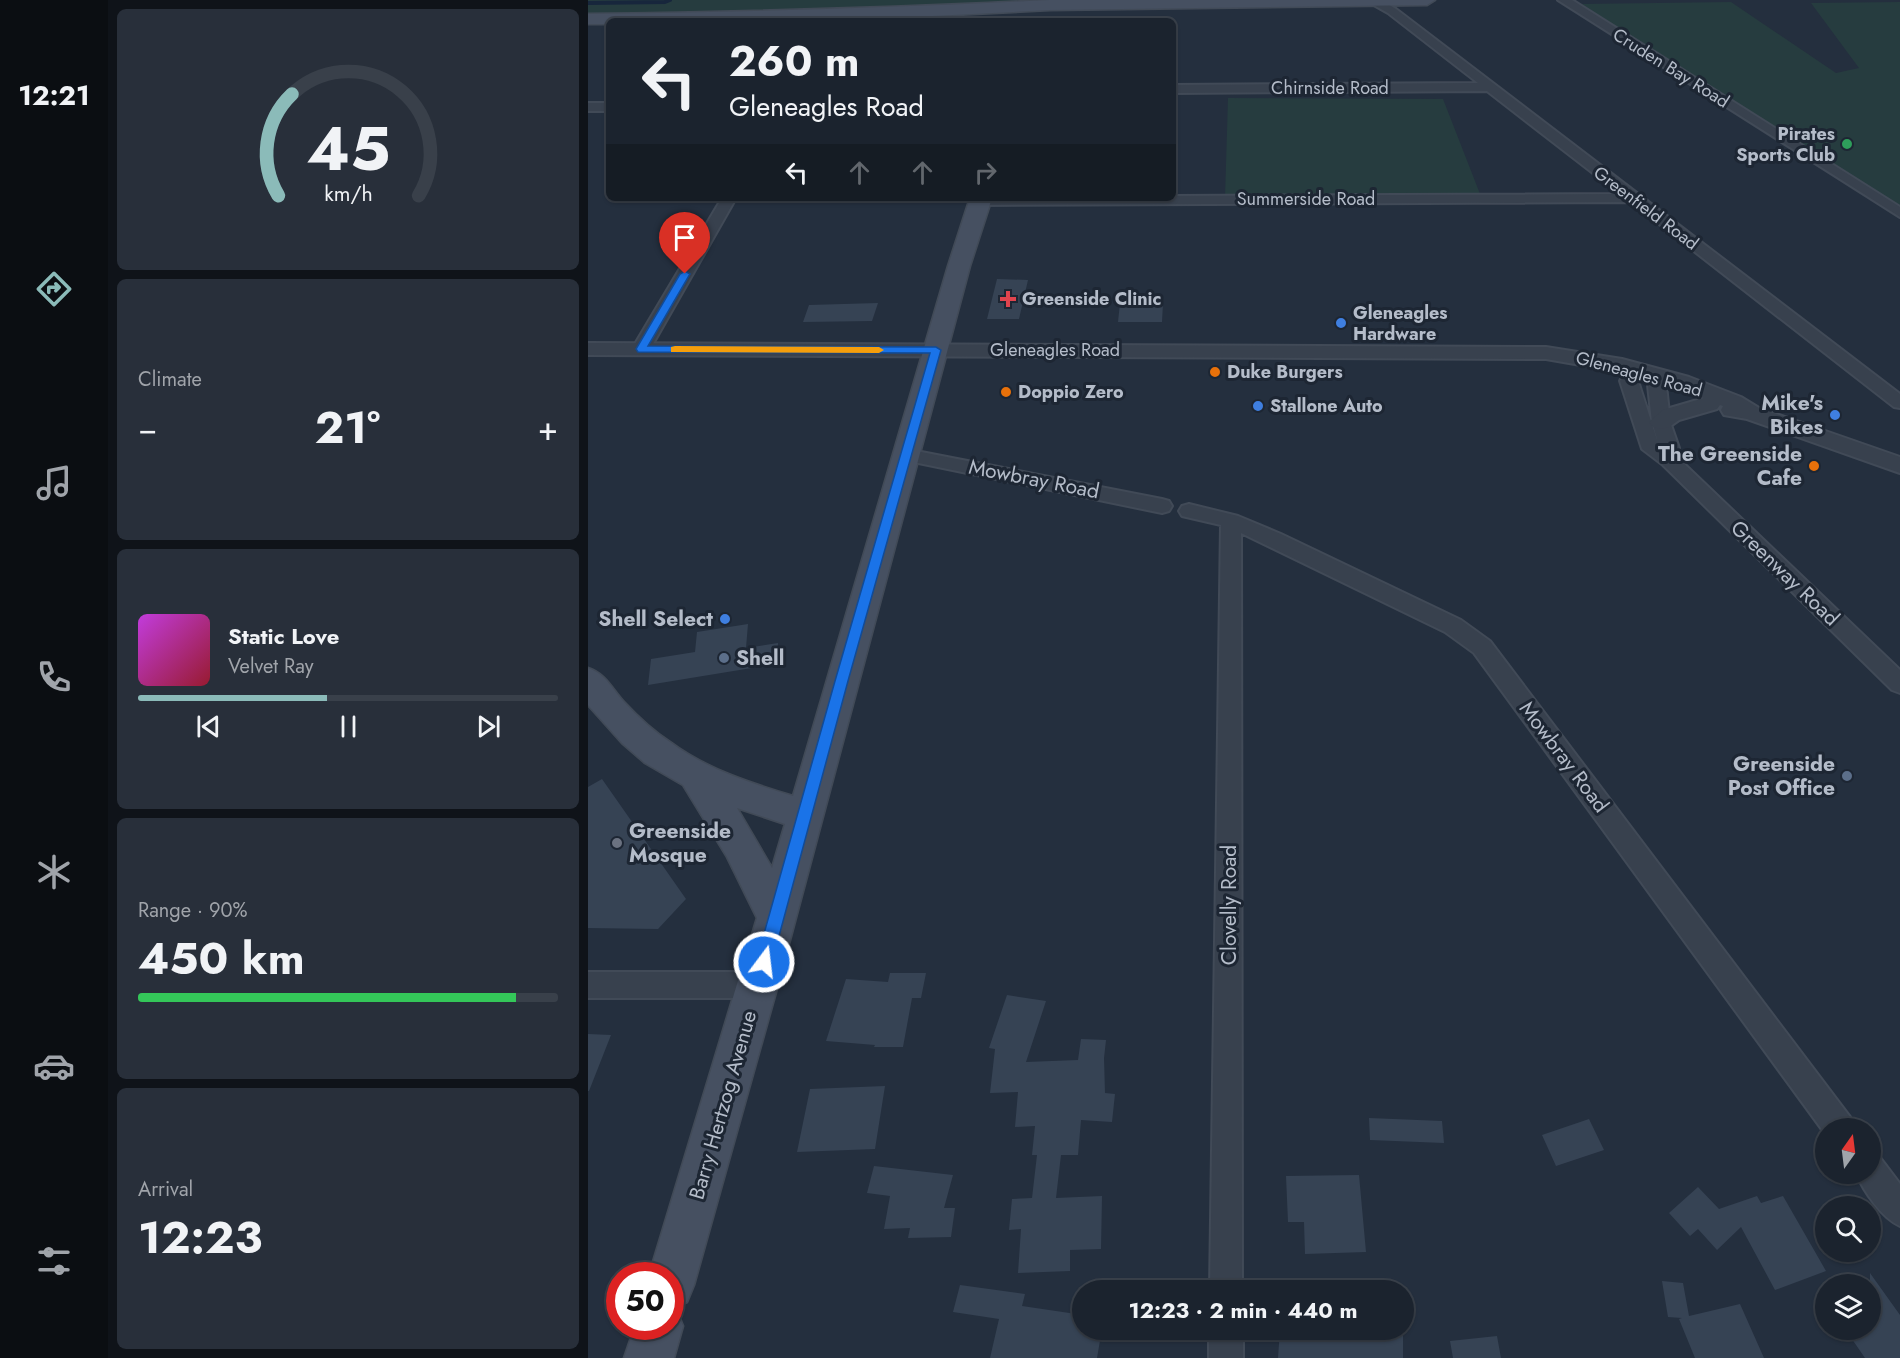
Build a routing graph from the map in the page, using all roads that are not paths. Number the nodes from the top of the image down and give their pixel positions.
1 (1351, 0) edge
2 (1417, 0) edge
3 (1426, 0) edge
4 (1564, 0) edge
5 (1050, 2) edge
6 (1316, 2) junction
7 (1394, 7) junction
8 (948, 11) junction
9 (829, 15) edge
10 (648, 18) edge
11 (1003, 18) edge
12 (1037, 18) edge
13 (588, 19) edge
14 (606, 19) edge
15 (1487, 87) junction
16 (1176, 89) edge
17 (588, 107) edge
18 (606, 107) edge
19 (1632, 198) junction
20 (1176, 199) edge
21 (727, 201) edge
22 (979, 201) edge
23 (1900, 213) edge
24 (588, 349) edge
25 (641, 349) junction
26 (936, 350) junction
27 (1631, 375) junction
28 (1655, 382) junction
29 (1709, 404) junction
30 (1900, 404) edge
31 (1751, 413) junction
32 (1661, 422) junction
33 (906, 455) junction
34 (1670, 461) junction
35 (1900, 465) edge
36 (1162, 506) dead end
37 (1190, 511) dead end
38 (1231, 521) junction
39 (588, 681) edge
40 (1900, 684) edge
41 (697, 778) junction
42 (804, 814) junction
43 (776, 917) junction
44 (758, 985) junction
45 (588, 986) edge
46 (1832, 1118) edge
47 (1880, 1184) edge
48 (1900, 1210) edge
49 (677, 1262) edge
50 (1226, 1280) edge
51 (654, 1340) edge
52 (1226, 1340) edge
53 (649, 1358) edge
54 (1226, 1358) edge

1 - 6 main road
2 - 3 main road
3 - 7 main road
4 - 23 street, Cruden Bay Road
5 - 6 main road
5 - 8 main road
5 - 9 main road
5 - 12 main road
6 - 7 main road
7 - 15 street, Greenfield Road
8 - 9 main road
8 - 11 main road
9 - 10 main road
13 - 14 main road
15 - 16 street, Chirnside Road
15 - 19 street, Greenfield Road
17 - 18 street
19 - 20 street, Summerside Road
19 - 30 street, Greenfield Road
21 - 25 street
22 - 26 main road, Barry Hertzog Avenue
24 - 25 street, Gleneagles Road
25 - 26 street, Gleneagles Road
26 - 27 street, Gleneagles Road
26 - 33 main road, Barry Hertzog Avenue
27 - 28 street, Gleneagles Road
27 - 34 street, Greenway Road
28 - 29 street, Gleneagles Road
28 - 31 street, Gleneagles Road
28 - 32 street
29 - 31 street, Gleneagles Road
29 - 32 street
31 - 35 street, Gleneagles Road
32 - 34 street
33 - 36 street, Mowbray Road
33 - 42 main road, Barry Hertzog Avenue
34 - 40 street, Greenway Road
37 - 38 street, Mowbray Road
38 - 46 street, Mowbray Road
38 - 50 street, Clovelly Road
39 - 41 main road
41 - 42 main road
41 - 43 main road
42 - 43 main road, Barry Hertzog Avenue
43 - 44 main road, Barry Hertzog Avenue
44 - 45 street
44 - 49 main road, Barry Hertzog Avenue
47 - 48 street
51 - 53 main road
52 - 54 street

